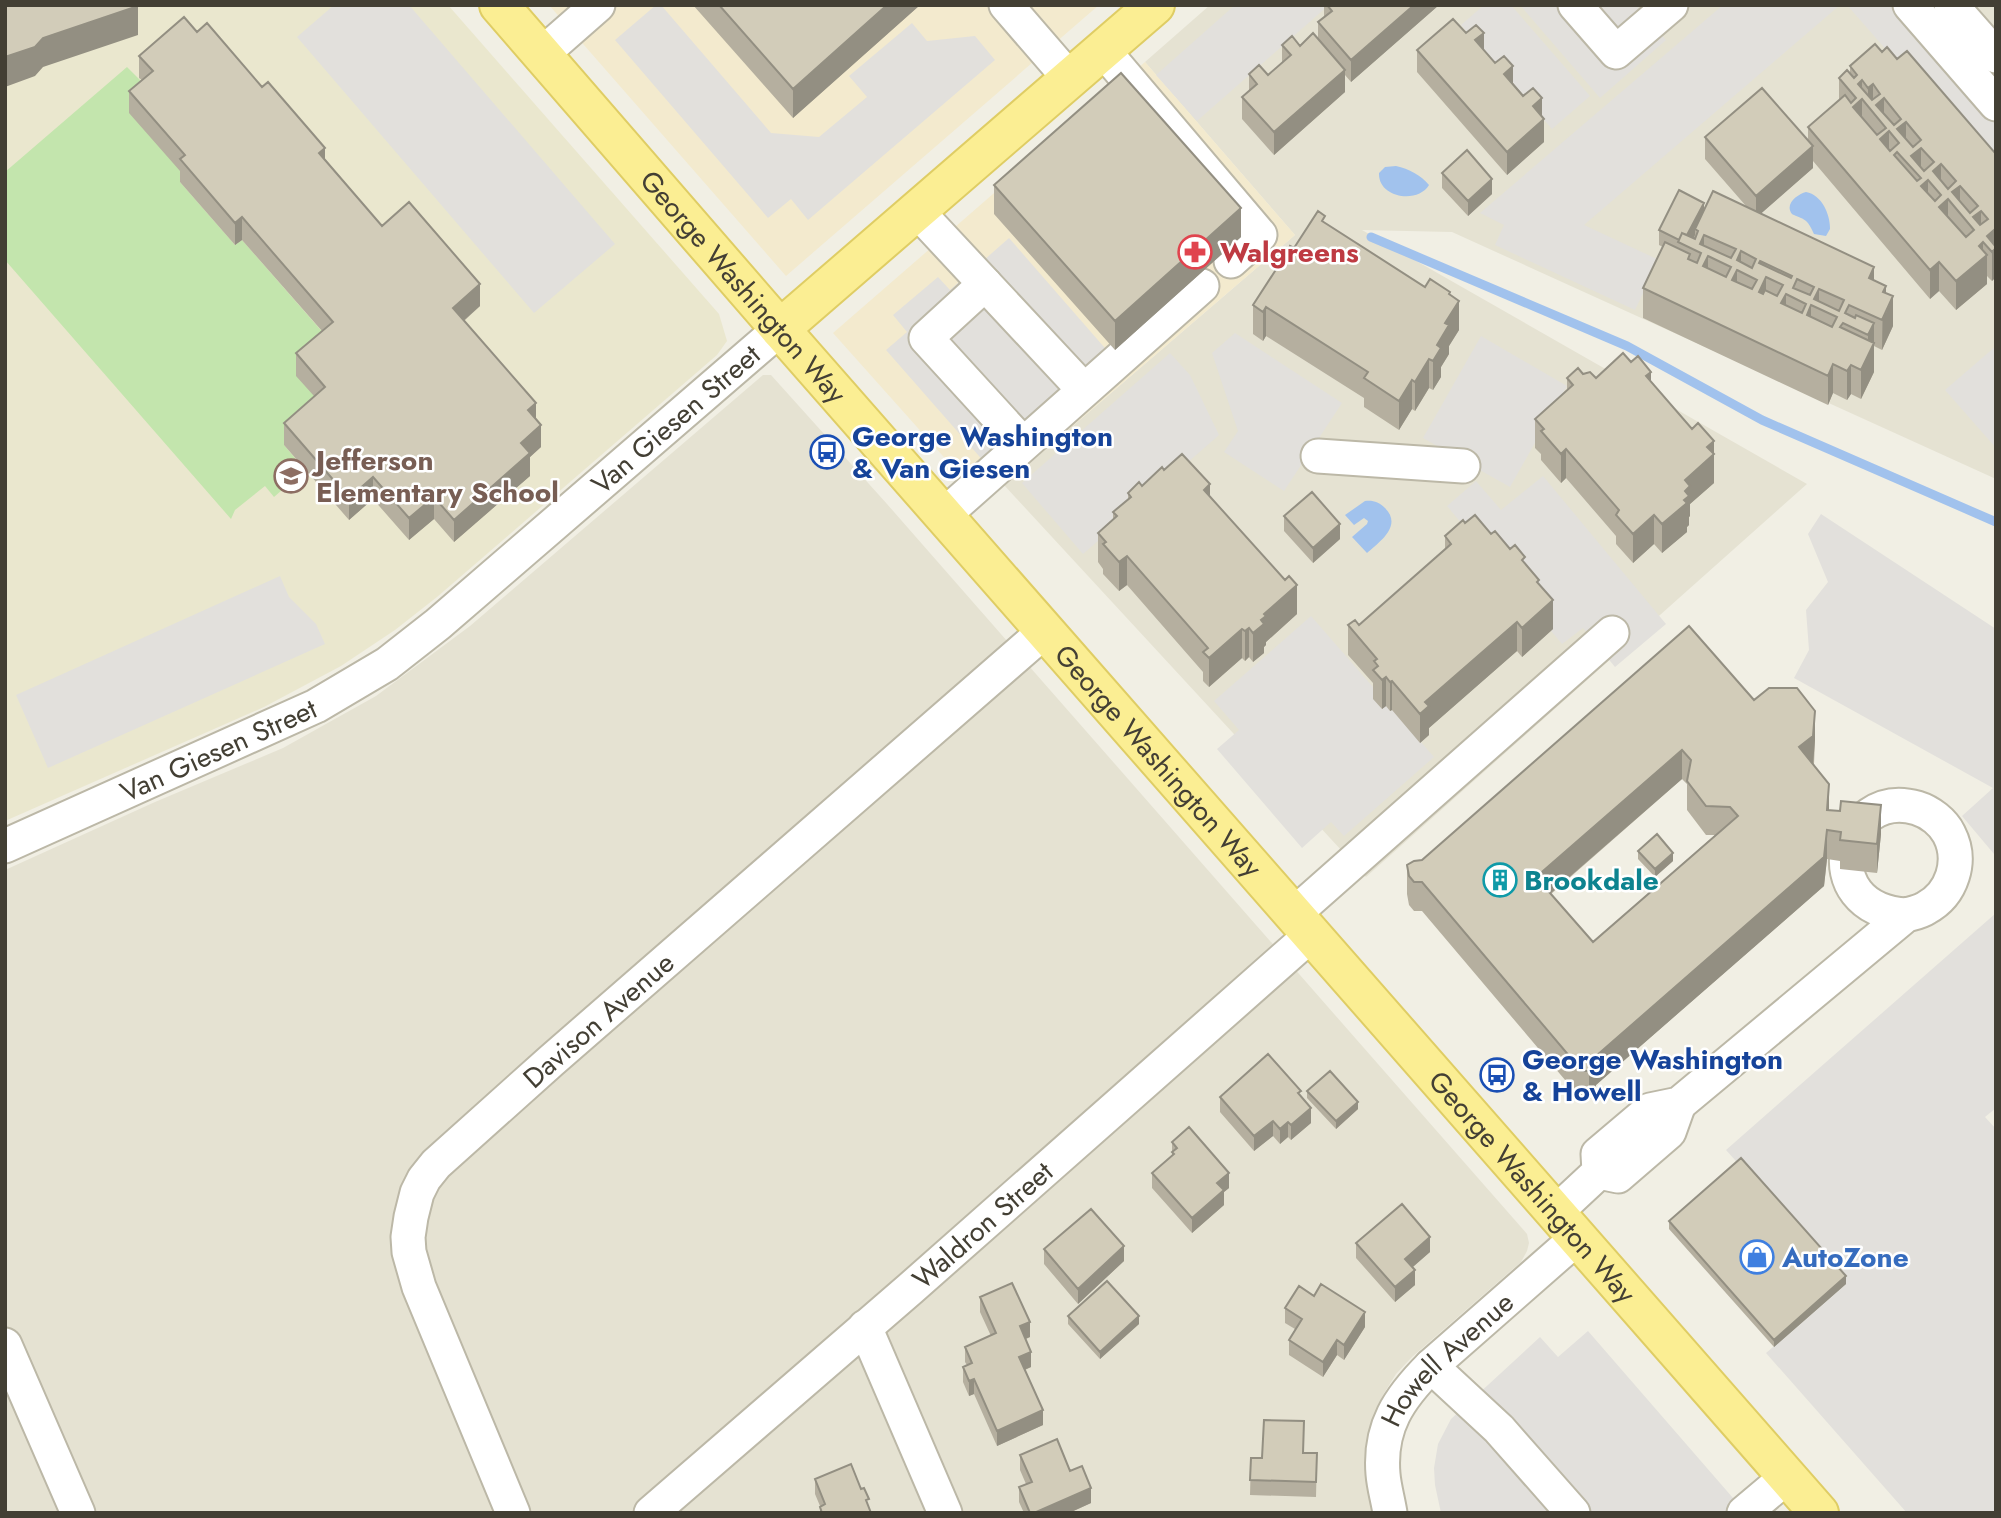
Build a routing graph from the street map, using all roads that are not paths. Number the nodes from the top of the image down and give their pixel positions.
1 (499, 5) edge
2 (598, 5) edge
3 (1006, 5) edge
4 (1155, 5) edge
5 (1574, 5) edge
6 (1671, 5) edge
7 (1910, 5) edge
8 (1951, 5) edge
9 (1103, 50) junction
10 (541, 55) junction
11 (1996, 56) edge
12 (1070, 79) junction
13 (1995, 101) edge
14 (917, 211) junction
15 (1231, 261) dead end
16 (985, 284) junction
17 (1202, 286) dead end
18 (780, 329) junction
19 (1084, 390) junction
20 (1023, 444) junction
21 (1318, 456) dead end
22 (1463, 466) dead end
23 (944, 515) junction
24 (1046, 630) junction
25 (1612, 633) dead end
26 (5, 846) edge
27 (1906, 915) dead end
28 (1303, 924) junction
29 (1566, 1226) junction
30 (865, 1327) junction
31 (5, 1345) edge
32 (1431, 1366) junction
33 (1788, 1476) junction
34 (78, 1513) edge
35 (513, 1513) edge
36 (651, 1513) edge
37 (945, 1513) edge
38 (1390, 1513) edge
39 (1573, 1513) edge
40 (1744, 1513) edge
41 (1819, 1513) edge

1 - 10 main road, George Washington Way
2 - 10 street
3 - 12 street
4 - 9 main road, Van Giesen Street
5 - 6 street
7 - 13 street
8 - 11 street
9 - 12 main road, Van Giesen Street
9 - 15 street
10 - 18 main road, George Washington Way
12 - 14 main road, Van Giesen Street
14 - 16 street
14 - 18 main road, Van Giesen Street
16 - 19 street
16 - 20 street
17 - 19 street
18 - 23 main road, George Washington Way
18 - 26 street, Van Giesen Street
19 - 20 street
20 - 23 street
21 - 22 street
23 - 24 main road, George Washington Way
24 - 28 main road, George Washington Way
24 - 35 street, Davison Avenue
25 - 28 street, Waldron Street
27 - 29 street, Howell Avenue
28 - 29 main road, George Washington Way
28 - 30 street, Waldron Street
29 - 32 street, Howell Avenue
29 - 33 main road, George Washington Way
30 - 36 street, Waldron Street
30 - 37 street
31 - 34 street
32 - 38 street, Howell Avenue
32 - 39 street
33 - 40 street
33 - 41 main road, George Washington Way

